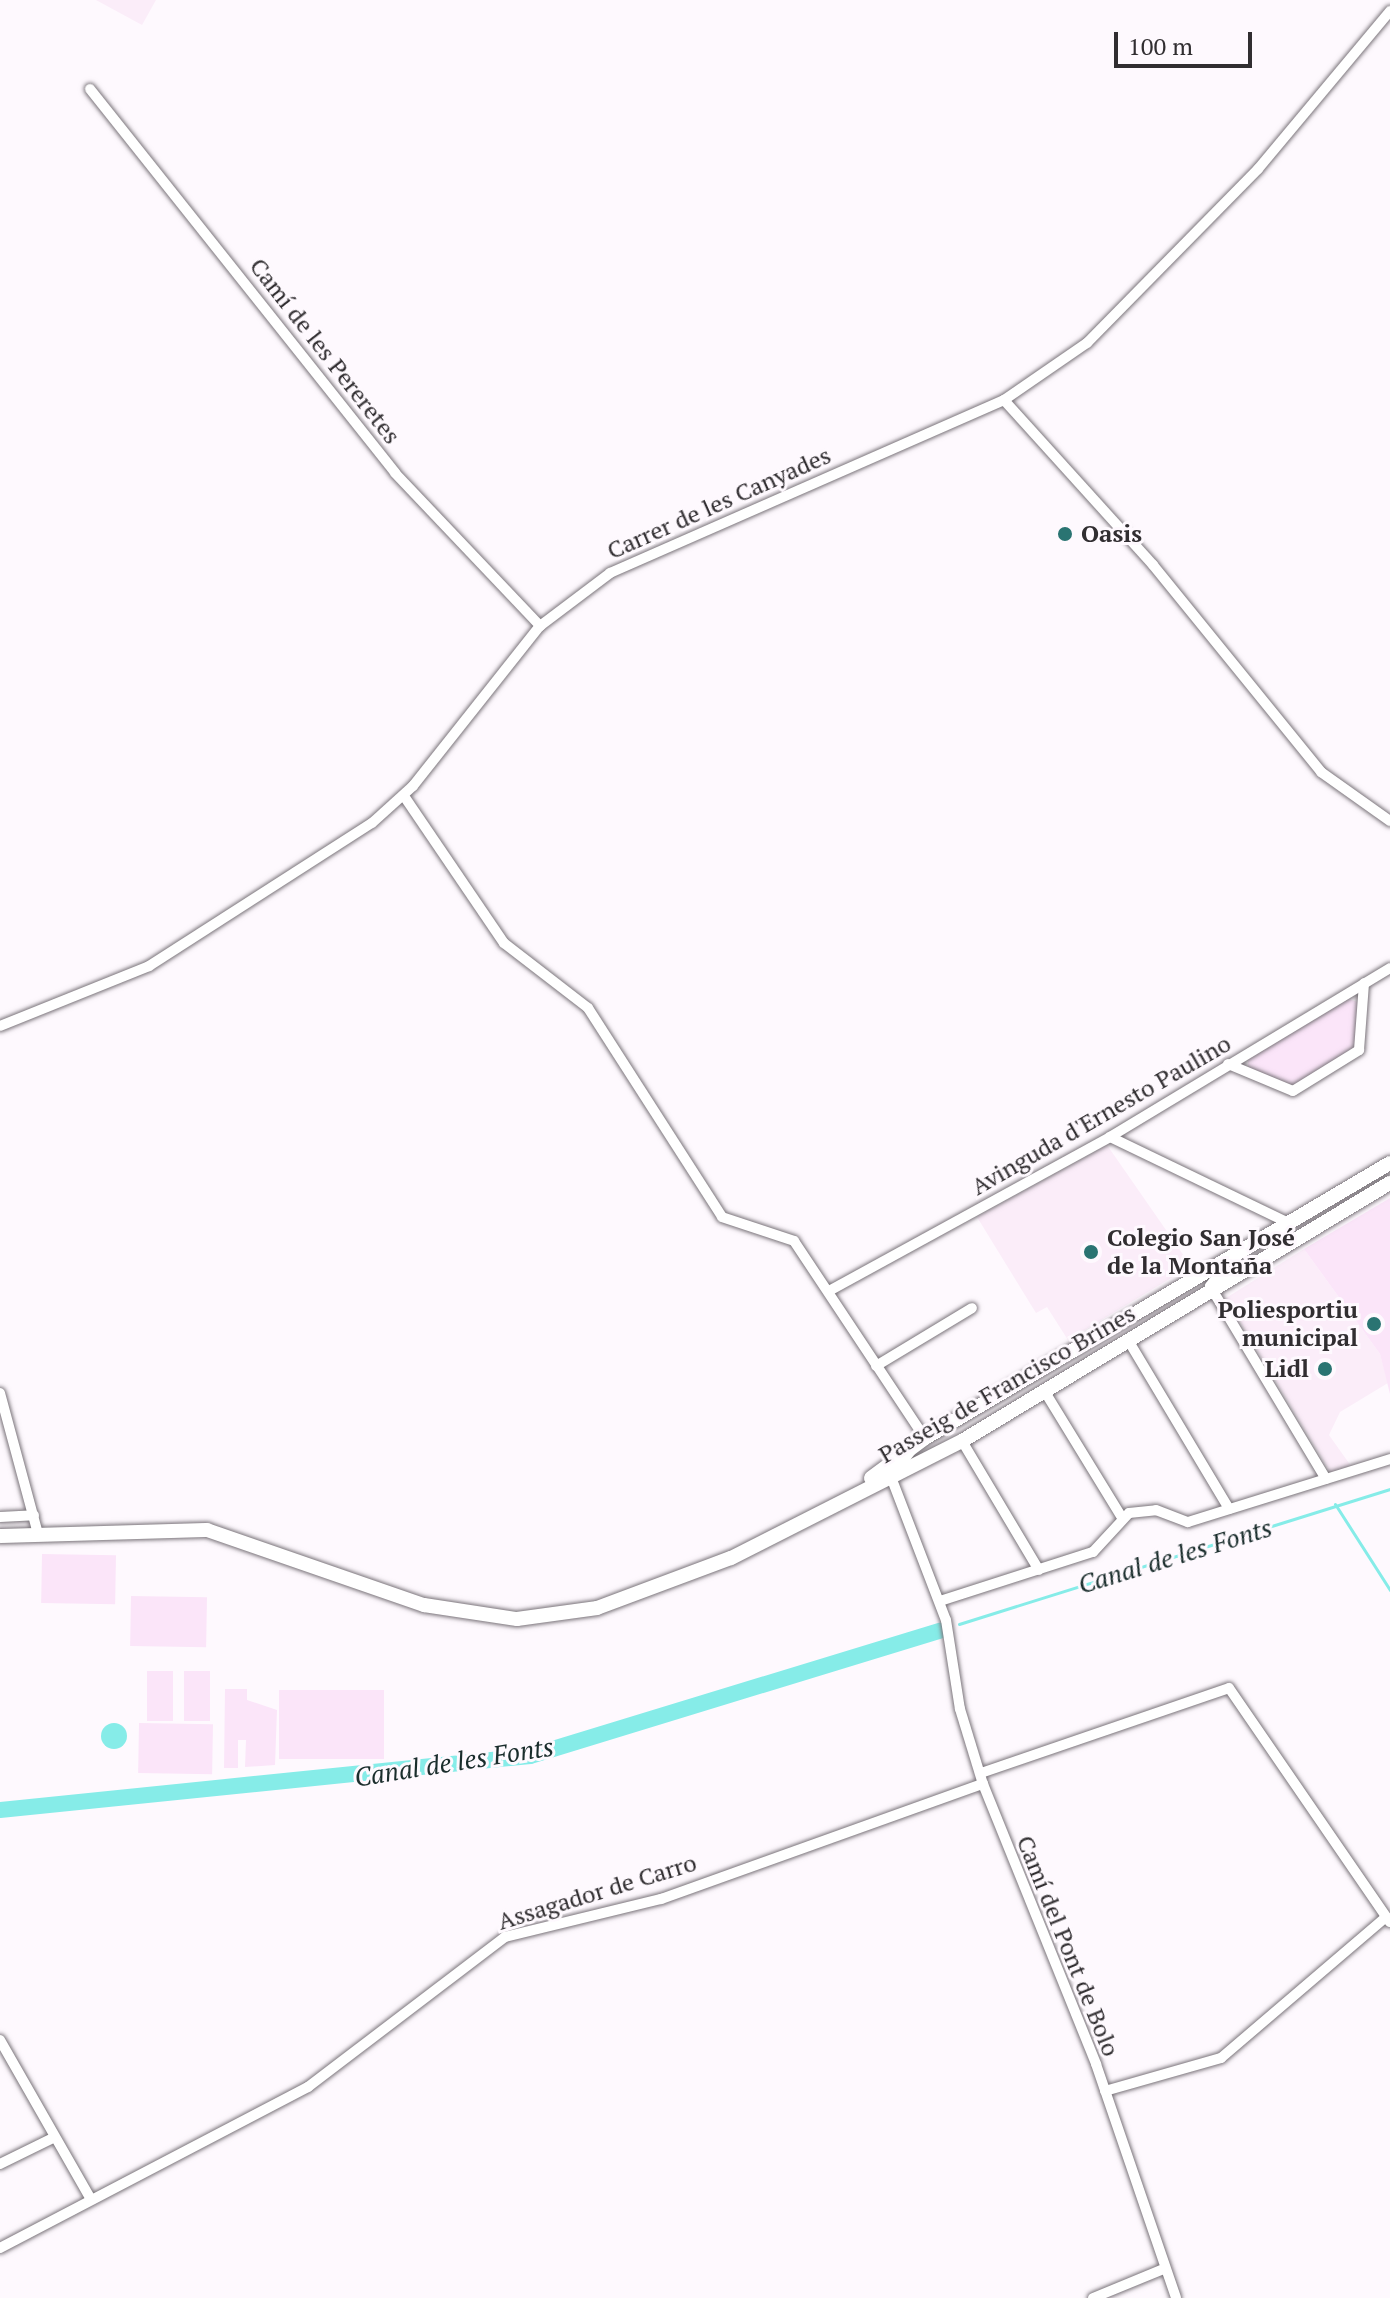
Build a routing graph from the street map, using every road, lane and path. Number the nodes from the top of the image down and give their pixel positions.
1 (1390, 11) edge
2 (90, 89) dead end
3 (1004, 400) junction
4 (540, 626) junction
5 (404, 796) junction
6 (1390, 821) edge
7 (1390, 968) edge
8 (1364, 983) junction
9 (0, 1026) edge
10 (1228, 1064) junction
11 (1110, 1137) junction
12 (1390, 1163) edge
13 (1390, 1183) edge
14 (1289, 1223) junction
15 (1253, 1245) junction
16 (1213, 1290) junction
17 (829, 1291) junction
18 (972, 1308) dead end
19 (1128, 1340) junction
20 (876, 1366) junction
21 (1045, 1392) junction
22 (0, 1393) edge
23 (962, 1441) junction
24 (920, 1442) junction
25 (932, 1456) junction
26 (1390, 1459) edge
27 (891, 1477) junction
28 (1326, 1479) junction
29 (1229, 1509) junction
30 (34, 1515) junction
31 (813, 1515) junction
32 (1121, 1516) junction
33 (0, 1517) edge
34 (38, 1534) junction
35 (0, 1536) edge
36 (1039, 1570) junction
37 (940, 1601) junction
38 (982, 1779) junction
39 (1388, 1920) edge
40 (0, 2040) edge
41 (1105, 2091) junction
42 (53, 2138) junction
43 (0, 2164) edge
44 (90, 2198) junction
45 (0, 2248) edge
46 (1161, 2270) junction
47 (1093, 2298) edge
48 (1176, 2298) edge

1 - 3 street, Carrer de les Canyades
2 - 4 street, Camí de les Pereretes
3 - 4 street, Carrer de les Canyades
3 - 6 street
4 - 5 street, Carrer de les Canyades
5 - 9 street, Carrer de les Canyades
5 - 17 street
7 - 8 street, Avinguda d'Ernesto Paulino
8 - 10 street, Avinguda d'Ernesto Paulino
8 - 10 street
10 - 11 street, Avinguda d'Ernesto Paulino
11 - 14 street
11 - 17 street, Avinguda d'Ernesto Paulino
12 - 14 street, Passeig de Francisco Brines
13 - 16 street, Passeig de Francisco Brines
14 - 15 street, Passeig de Francisco Brines
15 - 16 street
15 - 24 street, Passeig de Francisco Brines
16 - 19 street, Passeig de Francisco Brines
16 - 28 street
17 - 20 street
18 - 20 street
19 - 21 street, Passeig de Francisco Brines
19 - 29 street
20 - 24 street
21 - 23 street, Passeig de Francisco Brines
21 - 32 street
22 - 30 street
23 - 25 street, Passeig de Francisco Brines
23 - 36 street
24 - 25 street
24 - 27 street
24 - 31 street, Passeig de Francisco Brines
25 - 27 street, Passeig de Francisco Brines
26 - 28 street
27 - 31 street, Passeig de Francisco Brines
27 - 37 street, Camí del Pont de Bolo
28 - 29 street
29 - 32 street
30 - 33 street
30 - 34 street
31 - 34 street
32 - 36 street
34 - 35 street
36 - 37 street
37 - 38 street, Camí del Pont de Bolo
38 - 39 street, Assagador de Carro
38 - 41 street, Camí del Pont de Bolo
38 - 44 street, Assagador de Carro
39 - 41 street
40 - 42 street
41 - 46 street, Camí del Pont de Bolo
42 - 43 street
42 - 44 street
44 - 45 street, Assagador de Carro
46 - 47 street
46 - 48 street, Camí del Pont de Bolo

